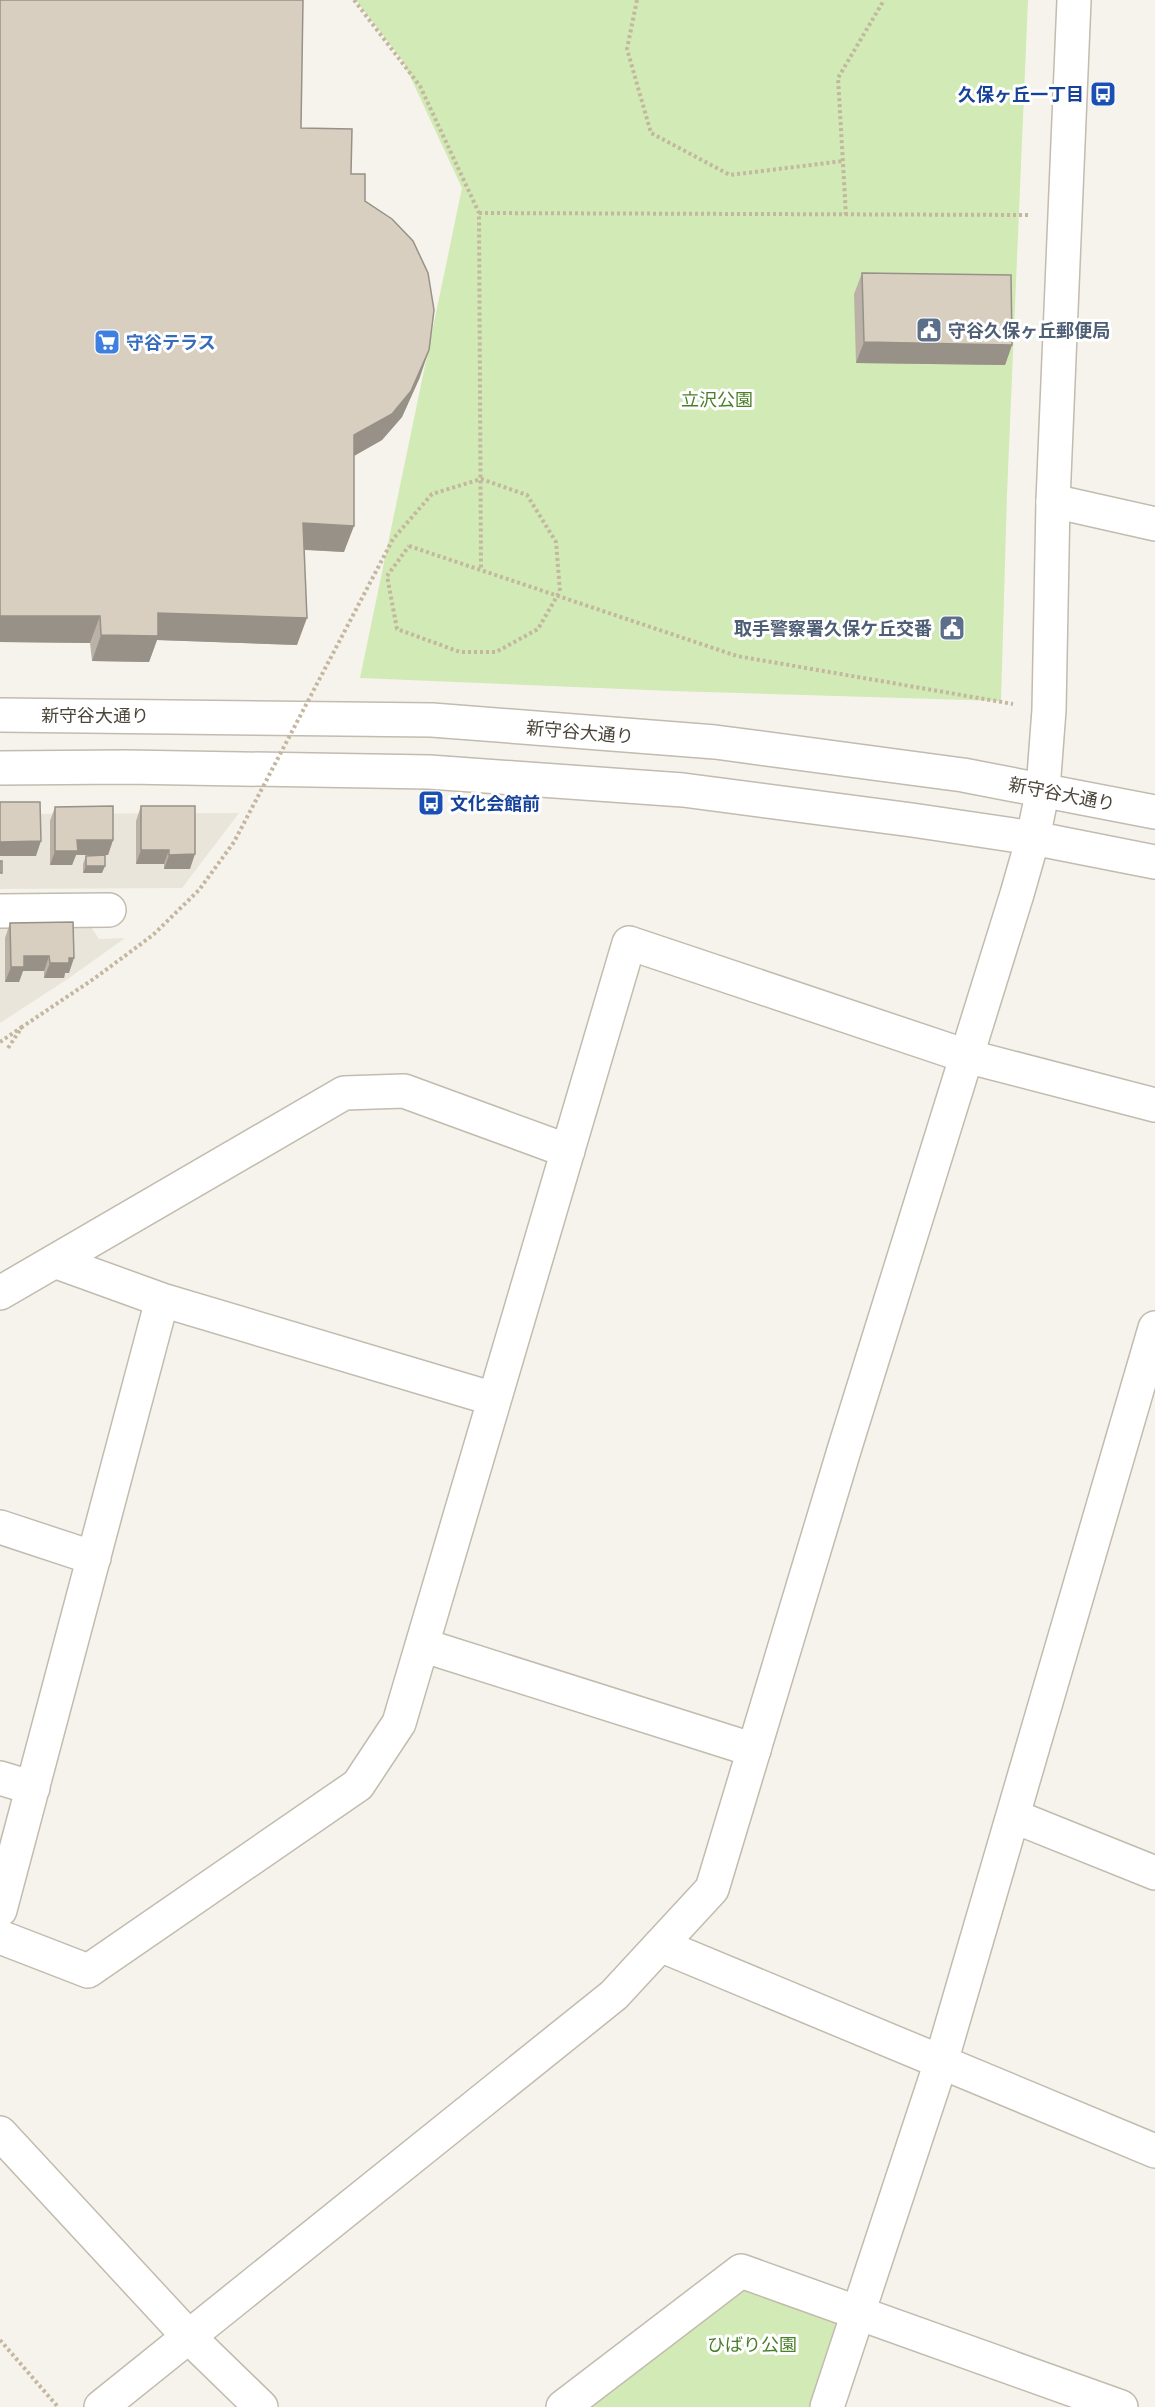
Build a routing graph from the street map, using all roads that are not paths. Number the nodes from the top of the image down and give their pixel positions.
1 (1074, 0) edge
2 (1053, 501) junction
3 (1155, 524) edge
4 (0, 715) edge
5 (0, 768) edge
6 (1043, 789) junction
7 (1155, 812) edge
8 (1033, 838) junction
9 (1155, 862) edge
10 (109, 910) dead end
11 (0, 911) edge
12 (966, 1056) junction
13 (1155, 1105) edge
14 (568, 1151) junction
15 (57, 1262) junction
16 (0, 1293) edge
17 (162, 1300) junction
18 (1155, 1328) edge
19 (494, 1399) junction
20 (0, 1527) edge
21 (94, 1558) junction
22 (422, 1645) junction
23 (754, 1750) junction
24 (0, 1778) edge
25 (33, 1788) junction
26 (1013, 1816) junction
27 (1155, 1873) edge
28 (0, 1910) edge
29 (0, 1937) edge
30 (660, 1945) junction
31 (941, 2062) junction
32 (0, 2133) edge
33 (1155, 2151) edge
34 (858, 2313) junction
35 (190, 2338) junction
36 (1054, 2396) edge
37 (101, 2407) edge
38 (261, 2407) edge
39 (563, 2407) edge
40 (827, 2407) edge
41 (1121, 2407) edge

1 - 2 street
2 - 3 street
2 - 6 street
4 - 6 street, 新守谷大通り
5 - 8 street
6 - 7 street, 新守谷大通り
6 - 8 street
8 - 9 street
8 - 12 street
10 - 11 street
12 - 13 street
12 - 14 street
12 - 23 street
14 - 15 street
14 - 19 street
15 - 16 street
15 - 17 street
17 - 19 street
17 - 21 street
18 - 26 street
19 - 22 street
20 - 21 street
21 - 25 street
22 - 23 street
22 - 29 street
23 - 30 street
24 - 25 street
25 - 28 street
26 - 27 street
26 - 31 street
30 - 31 street
30 - 35 street
31 - 33 street
31 - 34 street
32 - 35 street
34 - 36 street
34 - 39 street
34 - 40 street
35 - 37 street
35 - 38 street
36 - 41 street

